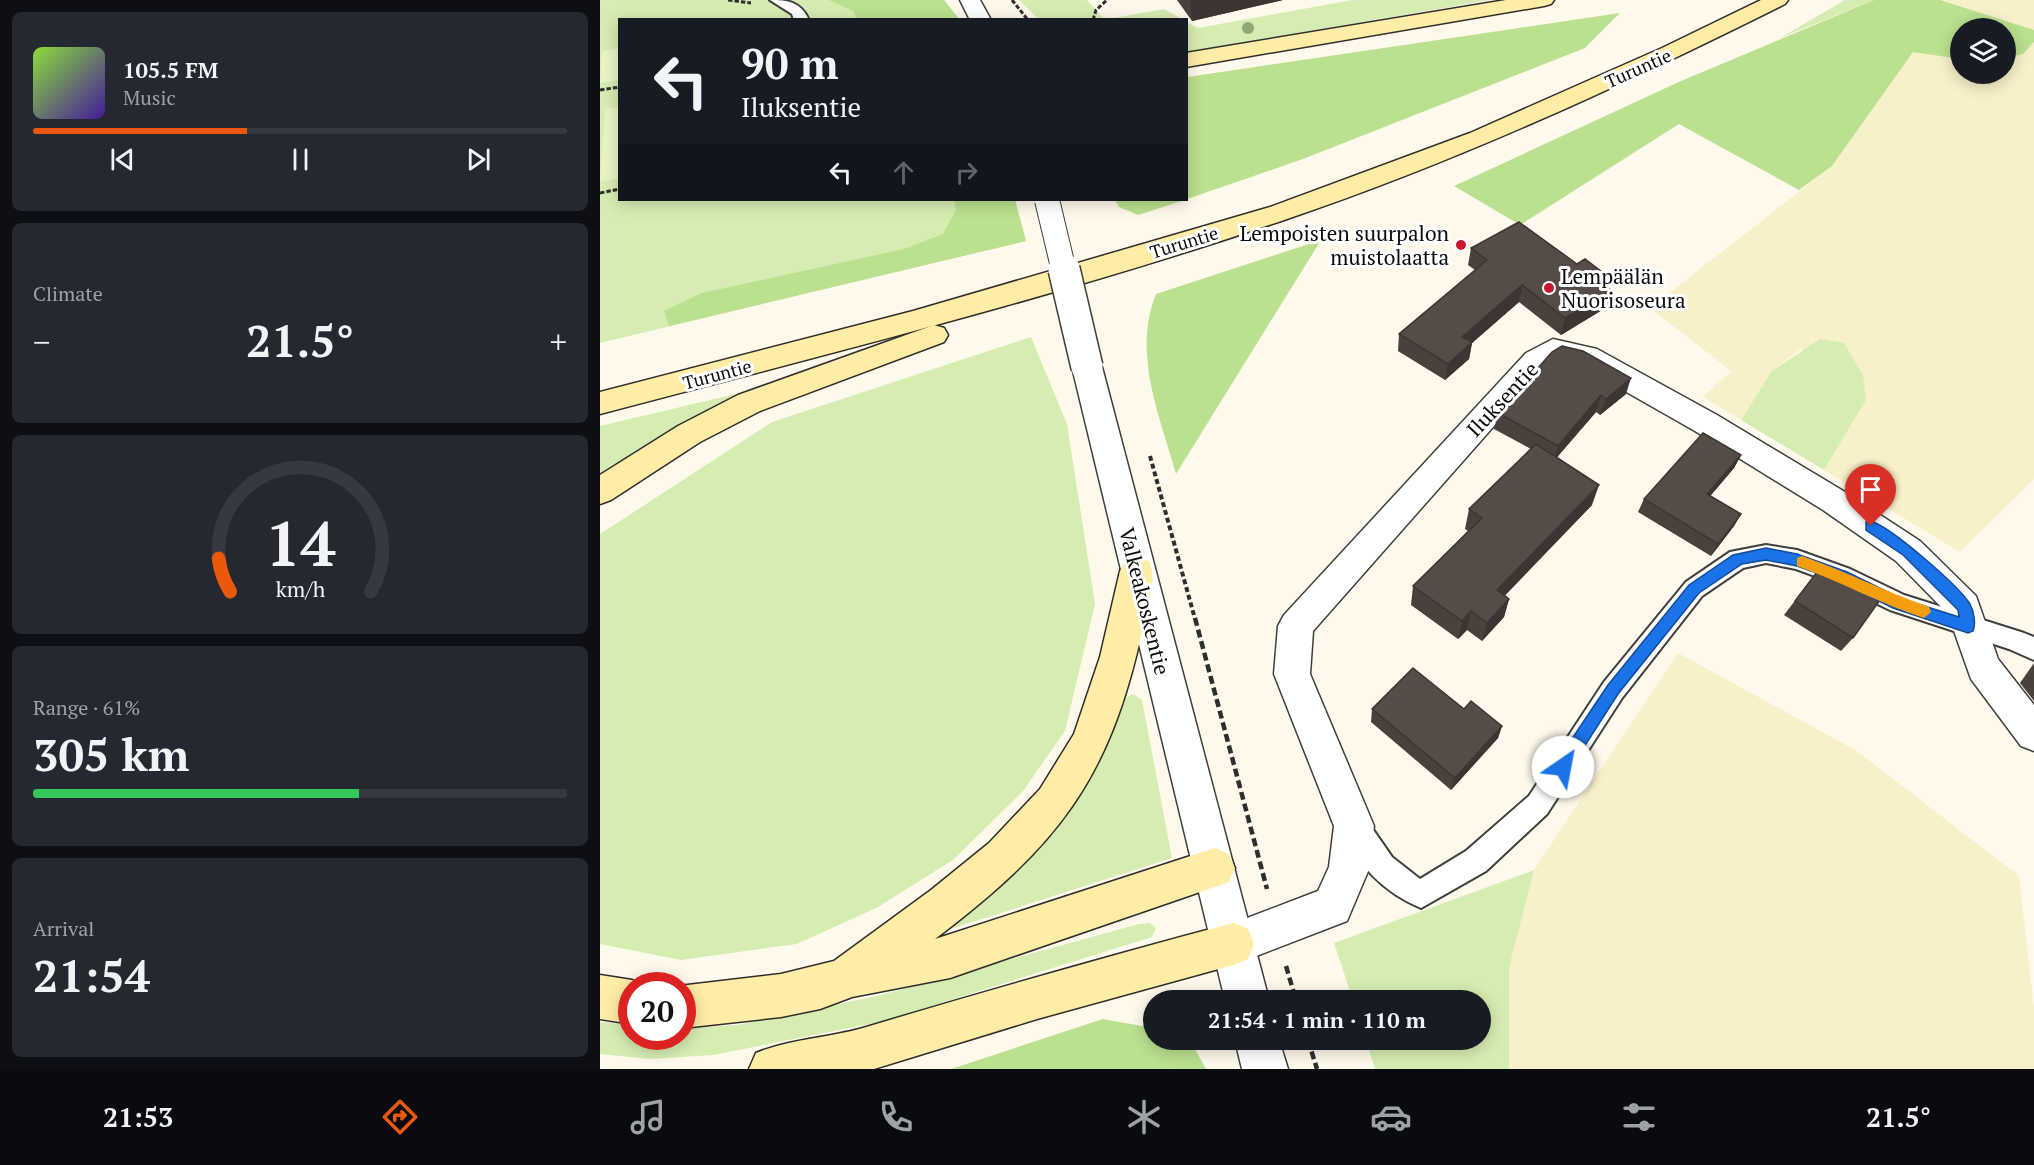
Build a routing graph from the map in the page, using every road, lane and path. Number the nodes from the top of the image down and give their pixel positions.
1 (777, 0) edge
2 (1012, 0) edge
3 (1107, 0) edge
4 (1544, 0) edge
5 (1778, 0) edge
6 (801, 18) edge
7 (1026, 18) edge
8 (1094, 18) edge
9 (1188, 60) edge
10 (618, 87) edge
11 (600, 90) edge
12 (618, 189) edge
13 (600, 193) edge
14 (1047, 201) edge
15 (1164, 249) junction
16 (600, 403) edge
17 (1146, 445) dead end
18 (600, 491) edge
19 (1137, 571) junction
20 (1968, 626) junction
21 (2034, 649) edge
22 (2034, 734) edge
23 (1354, 826) junction
24 (1215, 868) junction
25 (1275, 929) junction
26 (1233, 944) junction
27 (841, 980) junction
28 (1244, 990) edge
29 (1293, 990) edge
30 (600, 997) edge
31 (618, 1000) edge
32 (696, 1005) edge
33 (1260, 1050) edge
34 (1311, 1050) edge
35 (772, 1069) edge
36 (1265, 1069) edge
37 (1317, 1069) edge

1 - 6 lane
2 - 7 path
3 - 8 path
4 - 9 main road
5 - 15 main road, Turuntie
10 - 11 path
12 - 13 path
14 - 19 street, Valkeakoskentie, bridge
15 - 16 main road, Turuntie
15 - 18 main road
17 - 25 path
19 - 24 street, Valkeakoskentie
19 - 27 main road
20 - 21 lane
20 - 22 street, Iluksentie
20 - 23 lane
20 - 23 street, Iluksentie
23 - 25 street, Iluksentie
24 - 26 street, Valkeakoskentie
24 - 27 main road
25 - 26 street, Iluksentie
25 - 29 path
26 - 28 street, Valkeakoskentie
26 - 35 main road
27 - 32 main road
30 - 31 main road
33 - 36 street
34 - 37 path

